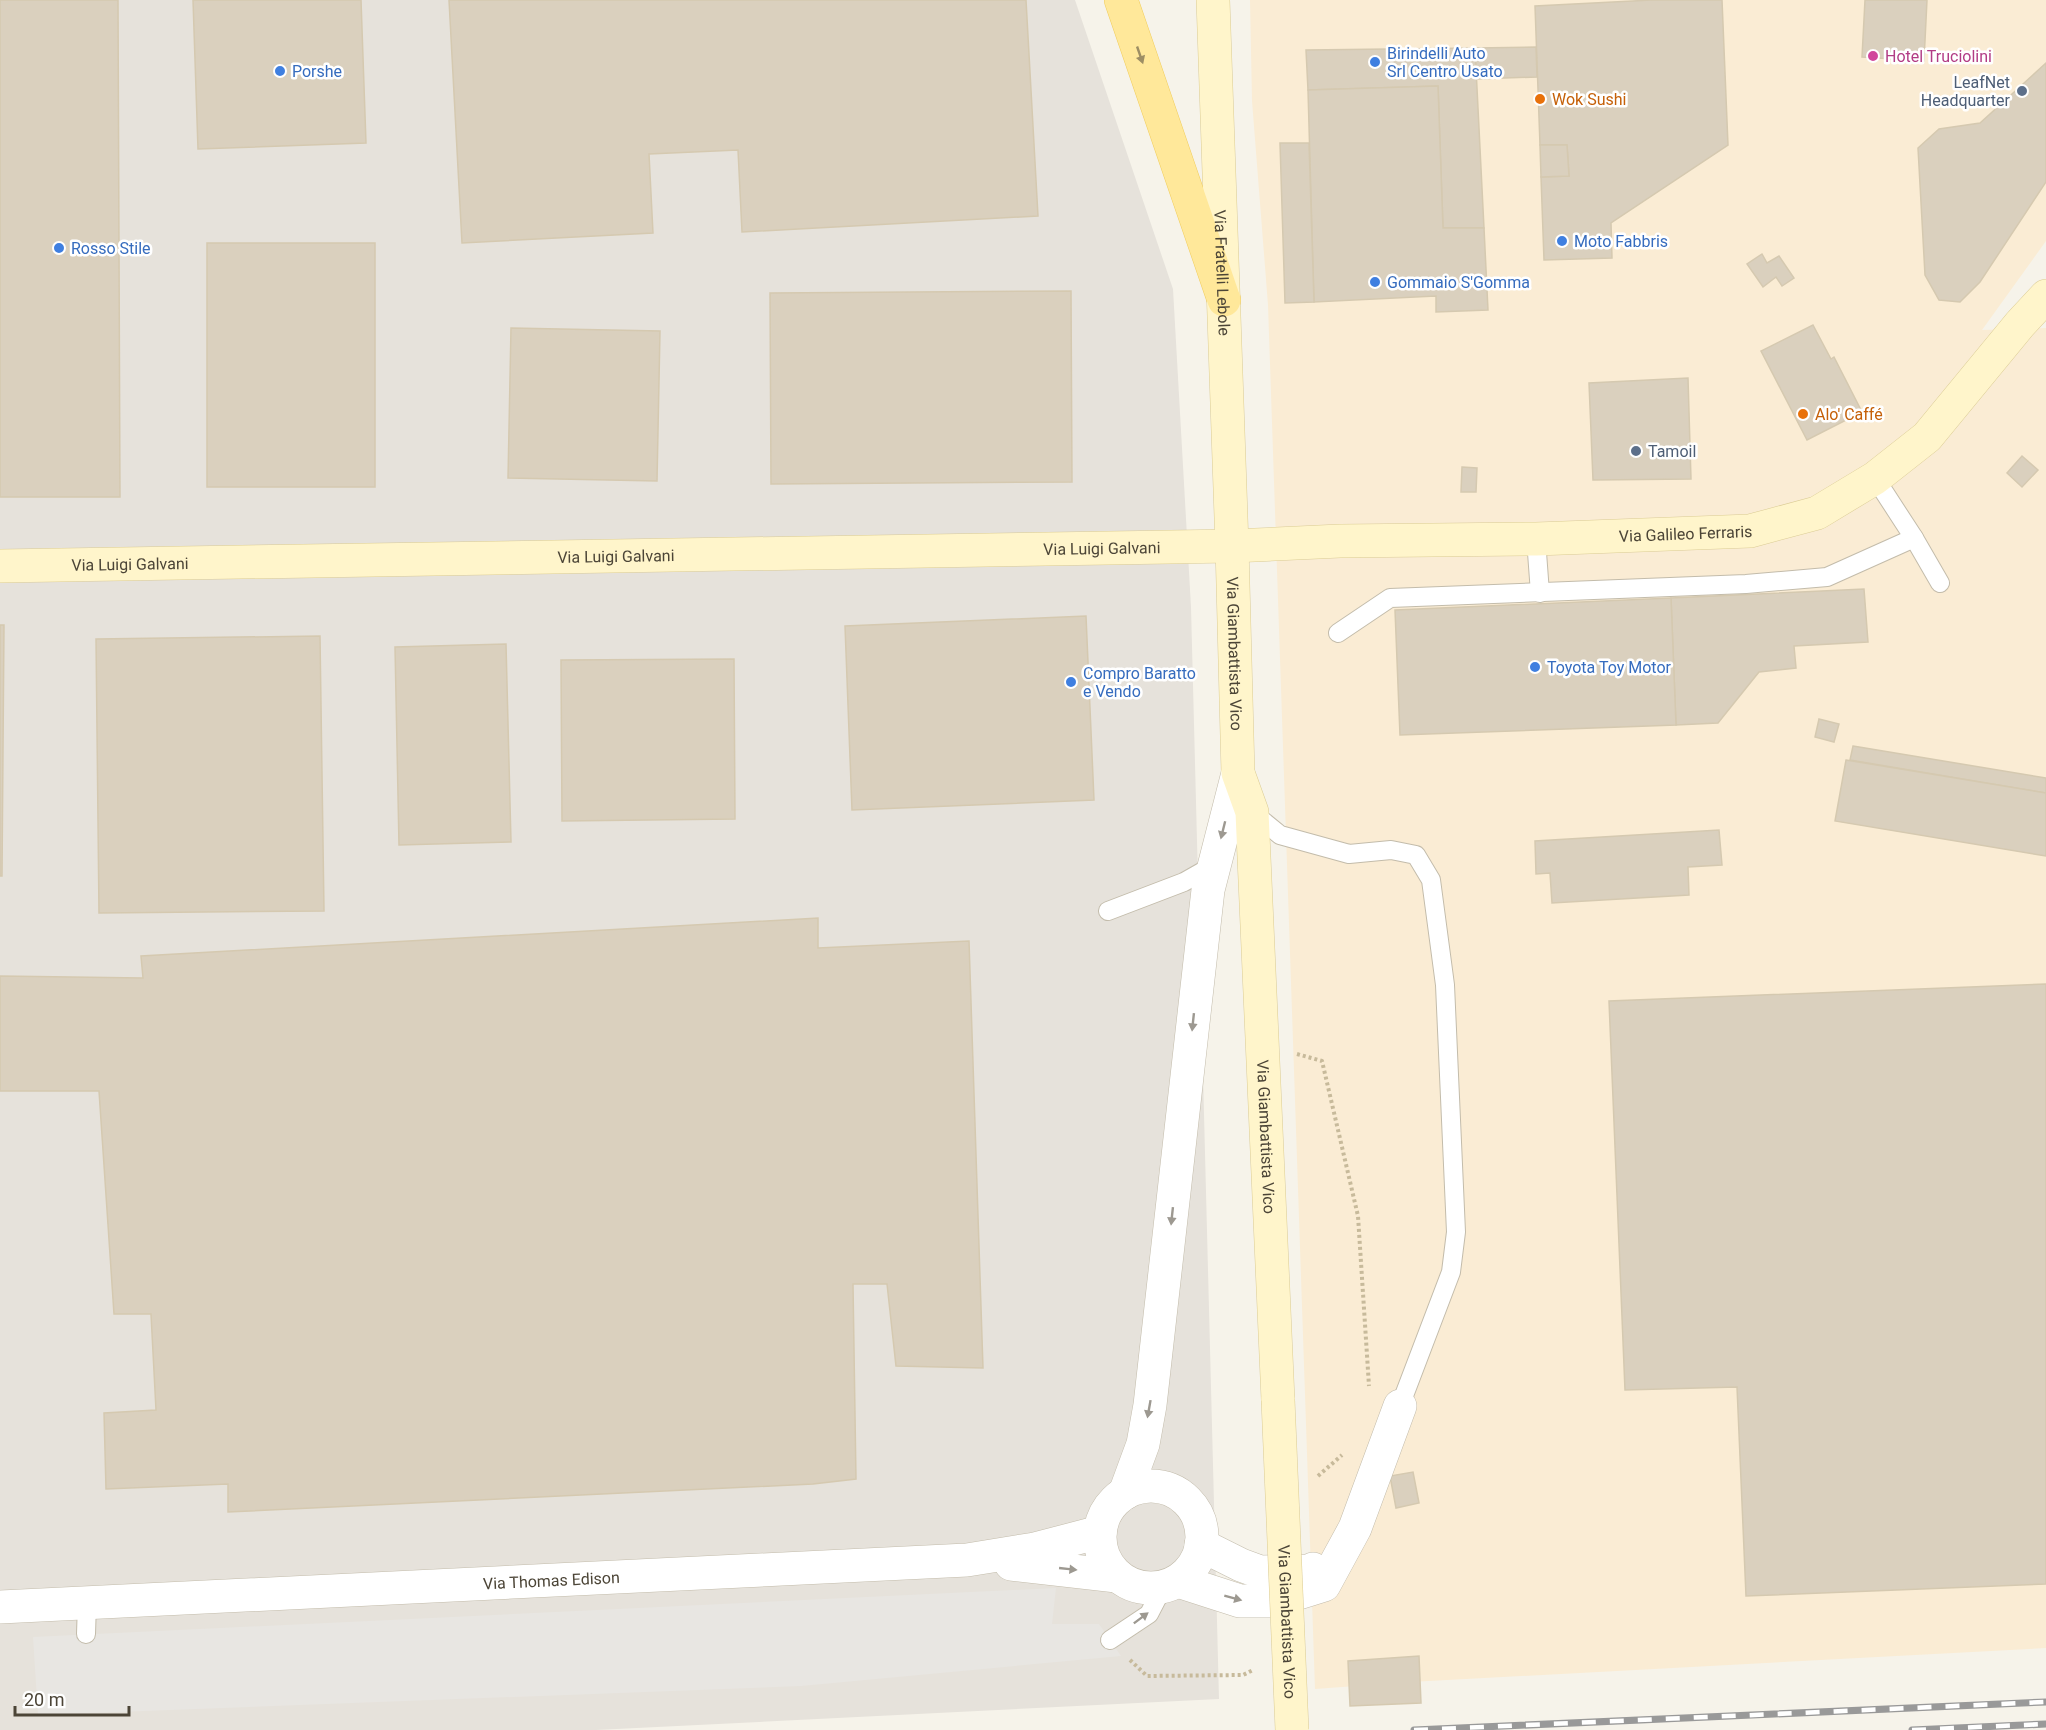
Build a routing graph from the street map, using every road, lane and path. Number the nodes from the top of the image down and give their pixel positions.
1 (1120, 0) edge
2 (1213, 0) edge
3 (2046, 296) edge
4 (1224, 300) junction
5 (1875, 478) junction
6 (1914, 538) junction
7 (1536, 539) junction
8 (1232, 546) junction
9 (0, 566) edge
10 (1940, 583) dead end
11 (1540, 593) junction
12 (1338, 633) dead end
13 (1238, 773) junction
14 (1252, 812) junction
15 (1215, 864) junction
16 (1108, 911) dead end
17 (1400, 1406) joint
18 (1125, 1493) junction
19 (1355, 1528) junction
20 (1100, 1533) junction
21 (1201, 1545) junction
22 (968, 1560) junction
23 (1117, 1576) junction
24 (1170, 1584) junction
25 (0, 1607) edge
26 (1110, 1640) dead end
27 (1292, 1730) edge

1 -> 4 main road
2 - 4 street, Via Fratelli Lebole
3 - 5 street, Via Galileo Ferraris
4 - 8 street, Via Fratelli Lebole
5 - 6 lane
5 - 7 street, Via Galileo Ferraris
6 - 10 lane
6 - 11 lane
7 - 8 street, Via Galileo Ferraris
7 - 11 lane
8 - 9 street, Via Luigi Galvani
8 - 13 street, Via Giambattista Vico
11 - 12 lane
13 - 14 street, Via Giambattista Vico
13 -> 15 street
14 - 17 lane
14 - 27 street, Via Giambattista Vico, bridge
15 - 16 lane
15 -> 18 street
17 - 19 street
18 - 20 street
18 - 21 street
19 - 21 street
24 -> 19 street
20 - 22 street, Via Thomas Edison
20 - 23 street
21 - 24 street
22 -> 23 street
22 - 25 street, Via Thomas Edison
23 - 24 street
26 -> 24 lane

